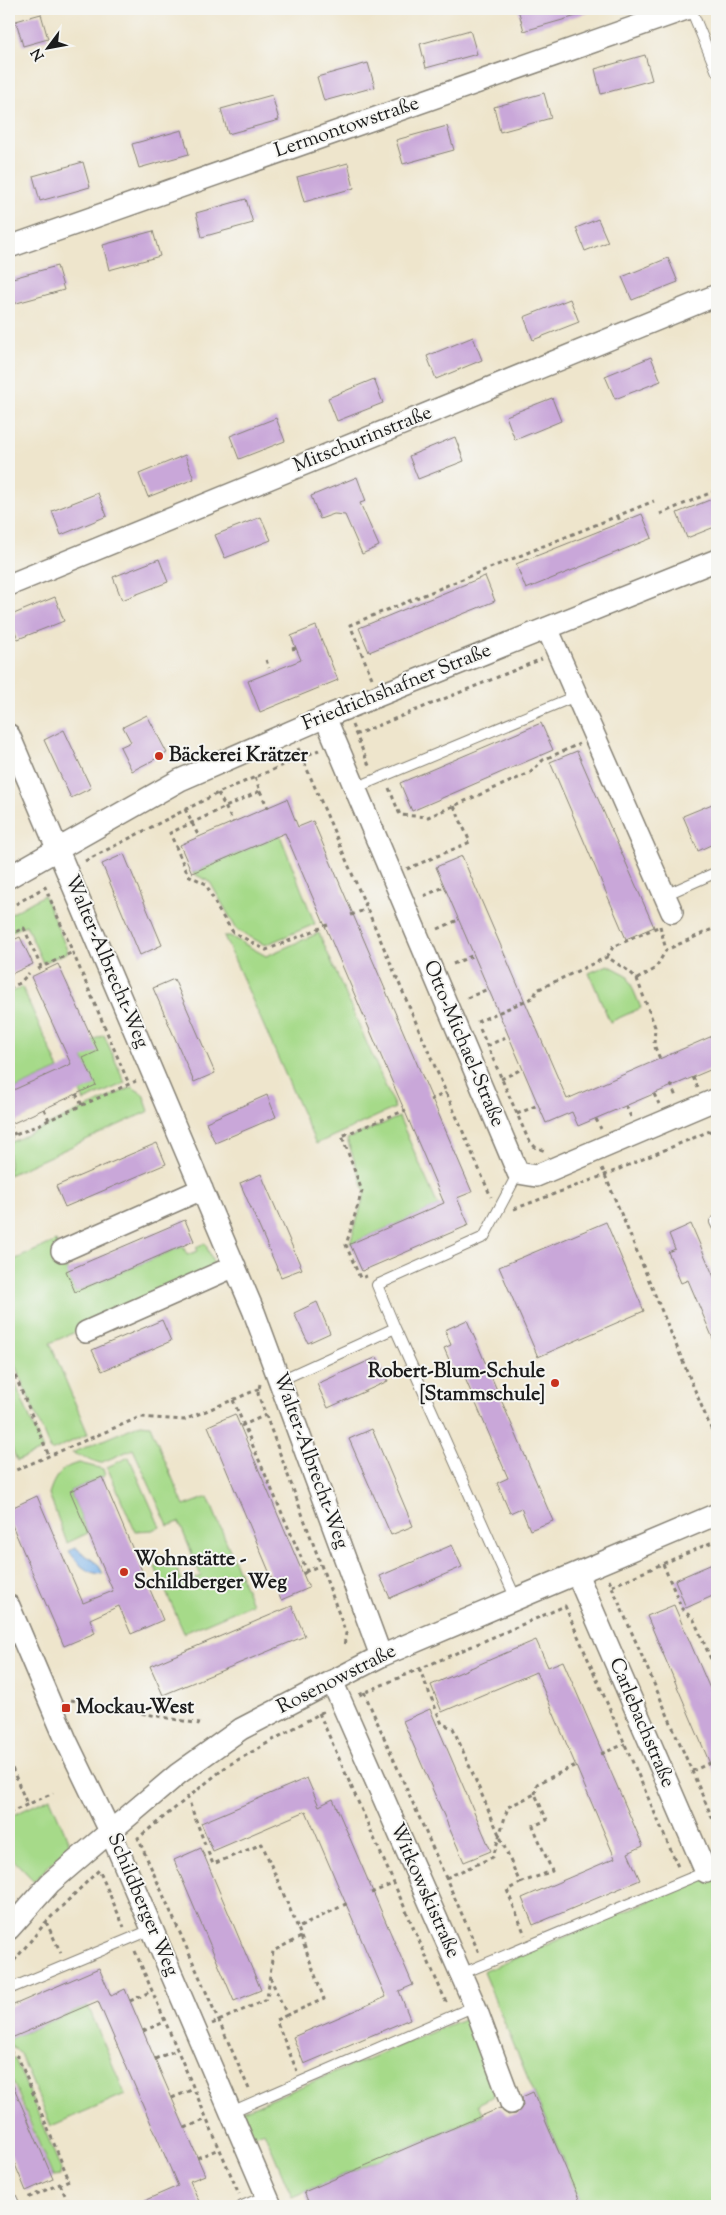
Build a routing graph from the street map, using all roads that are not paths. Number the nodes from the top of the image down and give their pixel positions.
1 (686, 9) edge
2 (691, 9) edge
3 (717, 72) edge
4 (9, 247) edge
5 (717, 295) edge
6 (717, 560) edge
7 (9, 586) edge
8 (547, 628) junction
9 (578, 695) junction
10 (325, 716) junction
11 (9, 736) edge
12 (371, 782) junction
13 (58, 847) junction
14 (717, 872) edge
15 (9, 877) edge
16 (665, 911) joint
17 (717, 1098) edge
18 (518, 1173) junction
19 (202, 1189) junction
20 (62, 1250) dead end
21 (235, 1266) junction
22 (395, 1328) junction
23 (86, 1332) dead end
24 (271, 1380) junction
25 (717, 1514) edge
26 (577, 1574) junction
27 (516, 1599) junction
28 (9, 1606) edge
29 (381, 1656) junction
30 (332, 1681) junction
31 (110, 1831) junction
32 (711, 1869) edge
33 (9, 1929) edge
34 (152, 1929) junction
35 (461, 1974) junction
36 (9, 1989) edge
37 (475, 2006) junction
38 (511, 2103) dead end
39 (231, 2112) junction
40 (9, 2193) edge
41 (268, 2201) edge
42 (14, 2205) edge
43 (243, 2206) edge

1 - 4 street, Lermontowstraße
2 - 3 lane
5 - 7 street, Mitschurinstraße
6 - 8 street, Friedrichshafner Straße
8 - 9 street
8 - 10 street, Friedrichshafner Straße
9 - 12 lane
9 - 16 street
10 - 12 street, Otto-Michael-Straße
10 - 13 street, Friedrichshafner Straße
11 - 13 street, Walter-Albrecht-Weg
12 - 18 street, Otto-Michael-Straße
13 - 15 street, Friedrichshafner Straße
13 - 19 street, Walter-Albrecht-Weg
14 - 16 lane
17 - 18 street
18 - 22 lane
19 - 20 street
19 - 21 street, Walter-Albrecht-Weg
21 - 23 street
21 - 24 street, Walter-Albrecht-Weg
22 - 24 lane
22 - 27 lane
24 - 29 street, Walter-Albrecht-Weg
25 - 26 street, Rosenowstraße
26 - 27 street, Rosenowstraße
26 - 32 street, Carlebachstraße
27 - 29 street, Rosenowstraße
28 - 31 street, Schildberger Weg
29 - 30 street, Rosenowstraße
30 - 31 street, Rosenowstraße
30 - 35 street, Witkowskistraße
31 - 33 street, Rosenowstraße
31 - 34 street, Schildberger Weg
32 - 35 lane
34 - 36 lane
34 - 39 street, Schildberger Weg
35 - 37 street, Witkowskistraße
37 - 38 street, Witkowskistraße
37 - 39 lane
39 - 41 street, Schildberger Weg
40 - 42 lane
41 - 43 lane

